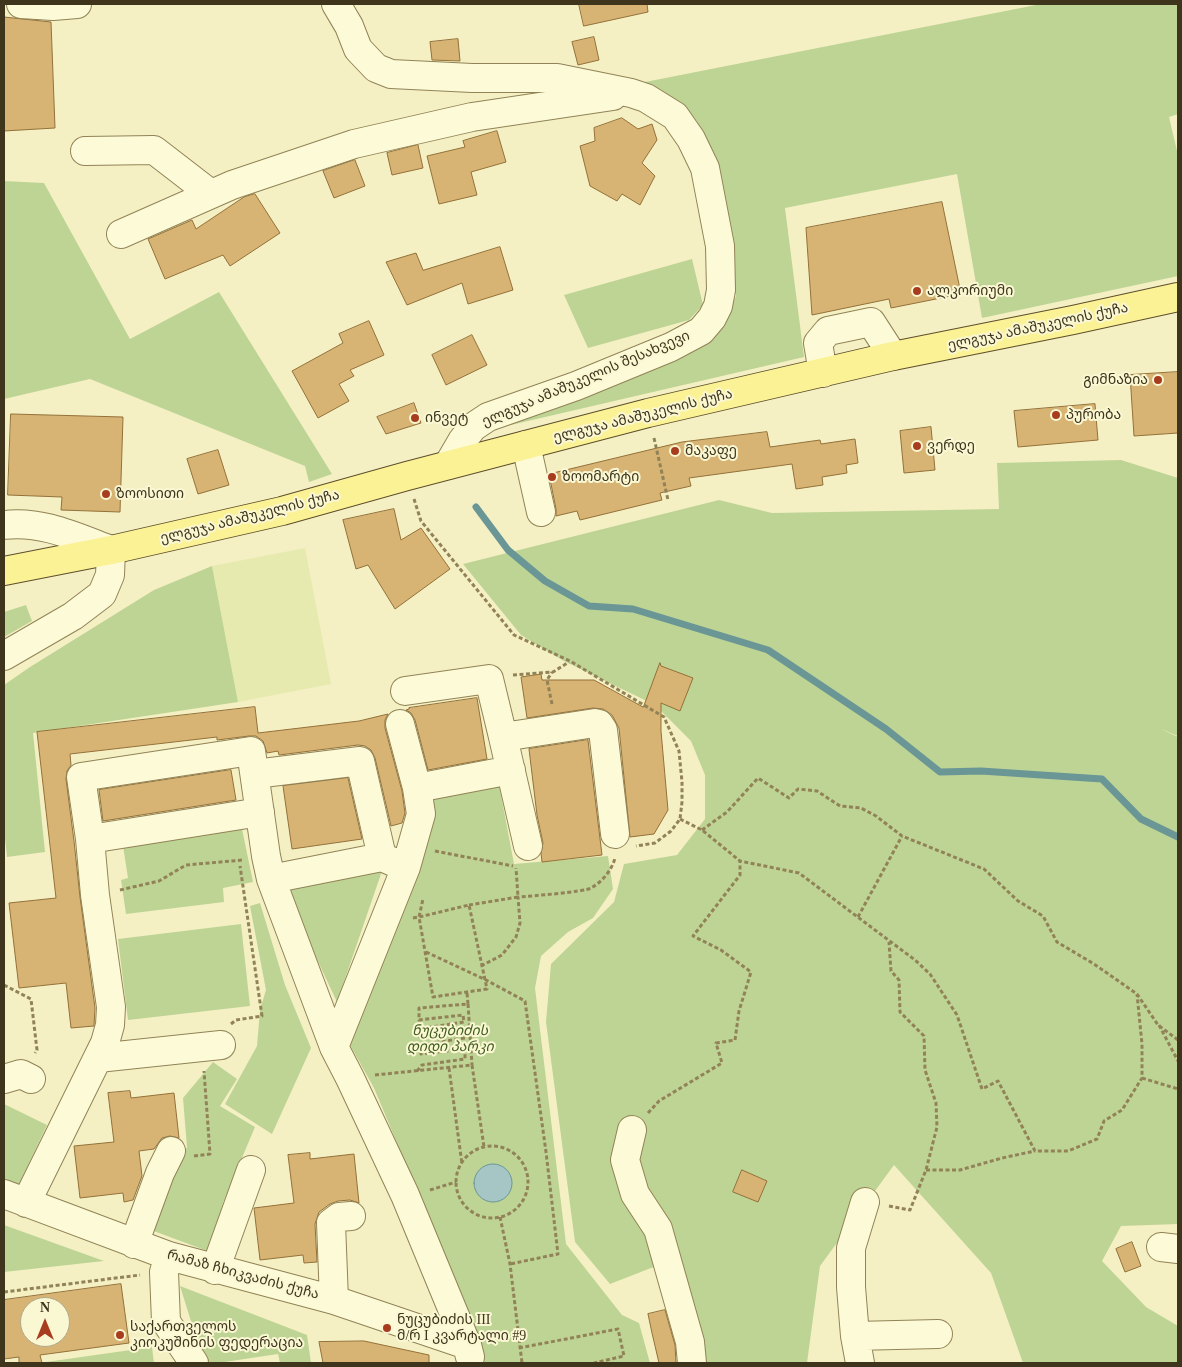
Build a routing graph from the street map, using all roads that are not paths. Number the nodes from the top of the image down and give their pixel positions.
1 (21, 4) edge
2 (77, 4) edge
3 (336, 4) edge
4 (631, 93) junction
5 (85, 151) dead end
6 (211, 194) junction
7 (121, 234) dead end
8 (1178, 297) edge
9 (893, 356) junction
10 (823, 373) junction
11 (526, 445) junction
12 (448, 465) junction
13 (541, 512) dead end
14 (4, 525) edge
15 (111, 550) junction
16 (4, 571) edge
17 (4, 656) edge
18 (405, 691) dead end
19 (400, 724) dead end
20 (503, 736) junction
21 (511, 770) junction
22 (255, 774) junction
23 (416, 788) junction
24 (260, 820) junction
25 (90, 839) junction
26 (617, 840) road end
27 (528, 846) dead end
28 (394, 862) junction
29 (268, 868) junction
30 (212, 1046) road end
31 (334, 1047) junction
32 (98, 1058) junction
33 (632, 1130) road end
34 (169, 1155) road end
35 (251, 1170) dead end
36 (15, 1198) edge
37 (865, 1202) road end
38 (351, 1216) dead end
39 (134, 1244) junction
40 (166, 1264) junction
41 (215, 1270) junction
42 (334, 1300) junction
43 (938, 1334) dead end
44 (855, 1336) junction
45 (469, 1354) edge
46 (194, 1363) edge
47 (692, 1363) edge
48 (860, 1363) edge

1 - 2 street
3 - 4 street, ელგუჯა ამაშუკელის შესახვევი
4 - 6 street
4 - 12 street, ელგუჯა ამაშუკელის შესახვევი
5 - 6 street
6 - 7 street
8 - 9 main road, ელგუჯა ამაშუკელის ქუჩა
9 - 10 main road, ელგუჯა ამაშუკელის ქუჩა
9 - 10 street
10 - 11 main road, ელგუჯა ამაშუკელის ქუჩა
11 - 12 main road, ელგუჯა ამაშუკელის ქუჩა
11 - 13 street
12 - 15 main road, ელგუჯა ამაშუკელის ქუჩა
14 - 15 street
15 - 16 main road, ელგუჯა ამაშუკელის ქუჩა
15 - 17 street
18 - 20 street
19 - 23 street
20 - 21 street
20 - 26 street
21 - 23 street
21 - 27 street
22 - 24 street
22 - 25 street
22 - 28 street
23 - 28 street
24 - 25 street
24 - 29 street
25 - 32 street
28 - 29 street
28 - 31 street
29 - 31 street
30 - 32 street
31 - 45 street
32 - 36 street
33 - 47 street
34 - 39 street
35 - 41 street
36 - 39 street, რამაზ ჩხიკვაძის ქუჩა
37 - 44 street
38 - 42 street
39 - 40 street, რამაზ ჩხიკვაძის ქუჩა
40 - 41 street, რამაზ ჩხიკვაძის ქუჩა
40 - 46 street
41 - 42 street, რამაზ ჩხიკვაძის ქუჩა
42 - 45 street, რამაზ ჩხიკვაძის ქუჩა
43 - 44 street
44 - 48 street

